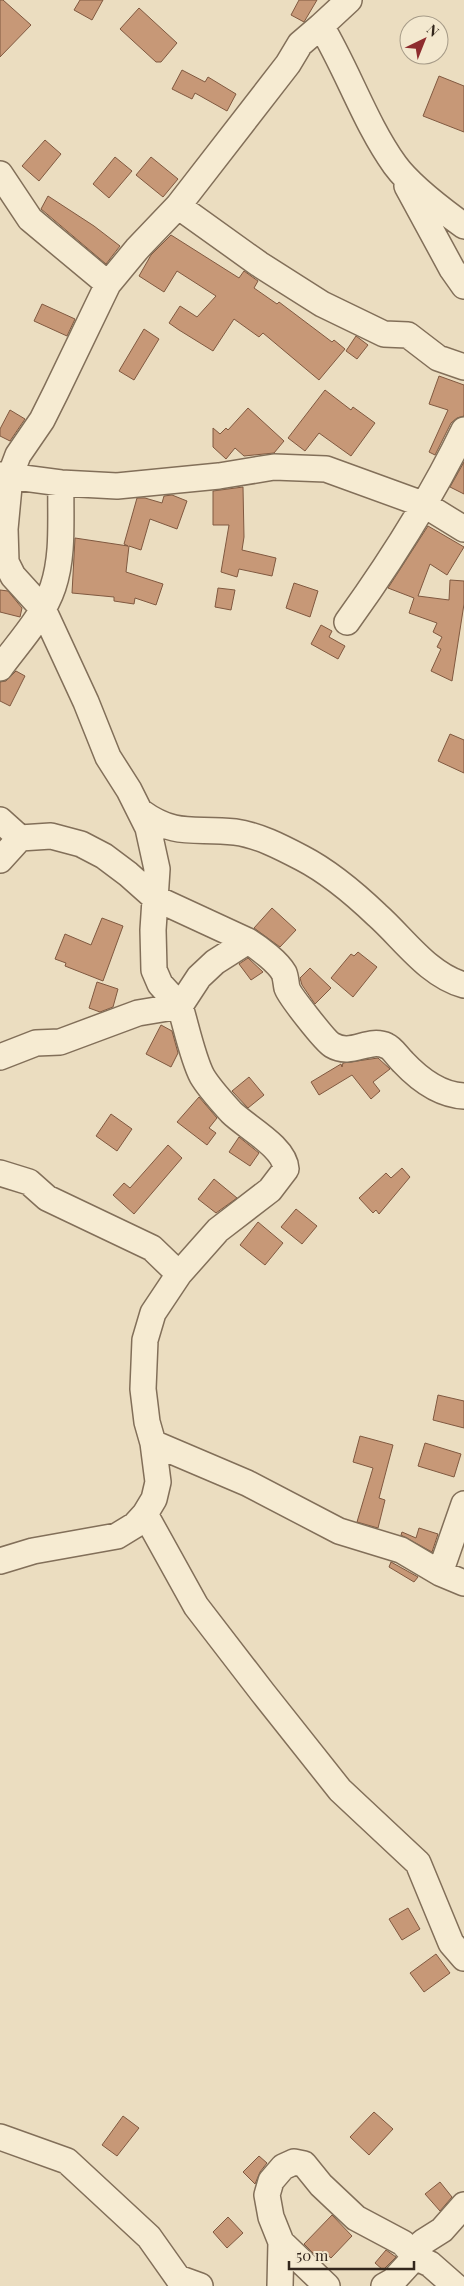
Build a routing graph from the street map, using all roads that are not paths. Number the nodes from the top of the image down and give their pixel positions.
1 (349, 0) edge
2 (321, 26) junction
3 (396, 166) junction
4 (0, 174) edge
5 (178, 206) junction
6 (464, 226) edge
7 (108, 284) junction
8 (464, 286) edge
9 (464, 367) edge
10 (464, 430) edge
11 (5, 476) edge
12 (61, 483) junction
13 (425, 505) junction
14 (464, 528) edge
15 (42, 609) junction
16 (347, 622) dead end
17 (0, 668) edge
18 (141, 812) junction
19 (0, 820) edge
20 (20, 838) junction
21 (0, 860) edge
22 (155, 898) junction
23 (248, 941) junction
24 (464, 985) edge
25 (180, 1006) junction
26 (0, 1057) edge
27 (464, 1096) edge
28 (0, 1173) edge
29 (179, 1274) junction
30 (154, 1443) junction
31 (464, 1504) edge
32 (146, 1514) junction
33 (0, 1561) edge
34 (440, 1572) junction
35 (464, 1583) edge
36 (464, 1958) edge
37 (0, 2137) edge
38 (464, 2204) edge
39 (281, 2242) junction
40 (415, 2257) junction
41 (200, 2286) edge
42 (280, 2286) edge
43 (327, 2286) edge
44 (384, 2286) edge
45 (455, 2286) edge

1 - 2 street
2 - 3 street
2 - 5 street
3 - 6 street
3 - 8 street
4 - 7 street
5 - 7 street
5 - 9 street
7 - 11 street
10 - 13 street
11 - 12 street
11 - 15 street
12 - 13 street
12 - 15 street
13 - 14 street
13 - 16 street
15 - 17 street
15 - 18 street
18 - 22 street
18 - 24 street
19 - 20 street
20 - 21 street
20 - 22 street
22 - 23 street
22 - 25 street
23 - 25 street
23 - 27 street
25 - 26 street
25 - 29 street
28 - 29 street
29 - 30 street
30 - 32 street
30 - 34 street
31 - 34 street
32 - 33 street
32 - 36 street
34 - 35 street
37 - 41 street
38 - 40 street
39 - 40 street
39 - 42 street
39 - 43 street
40 - 44 street
40 - 45 street

